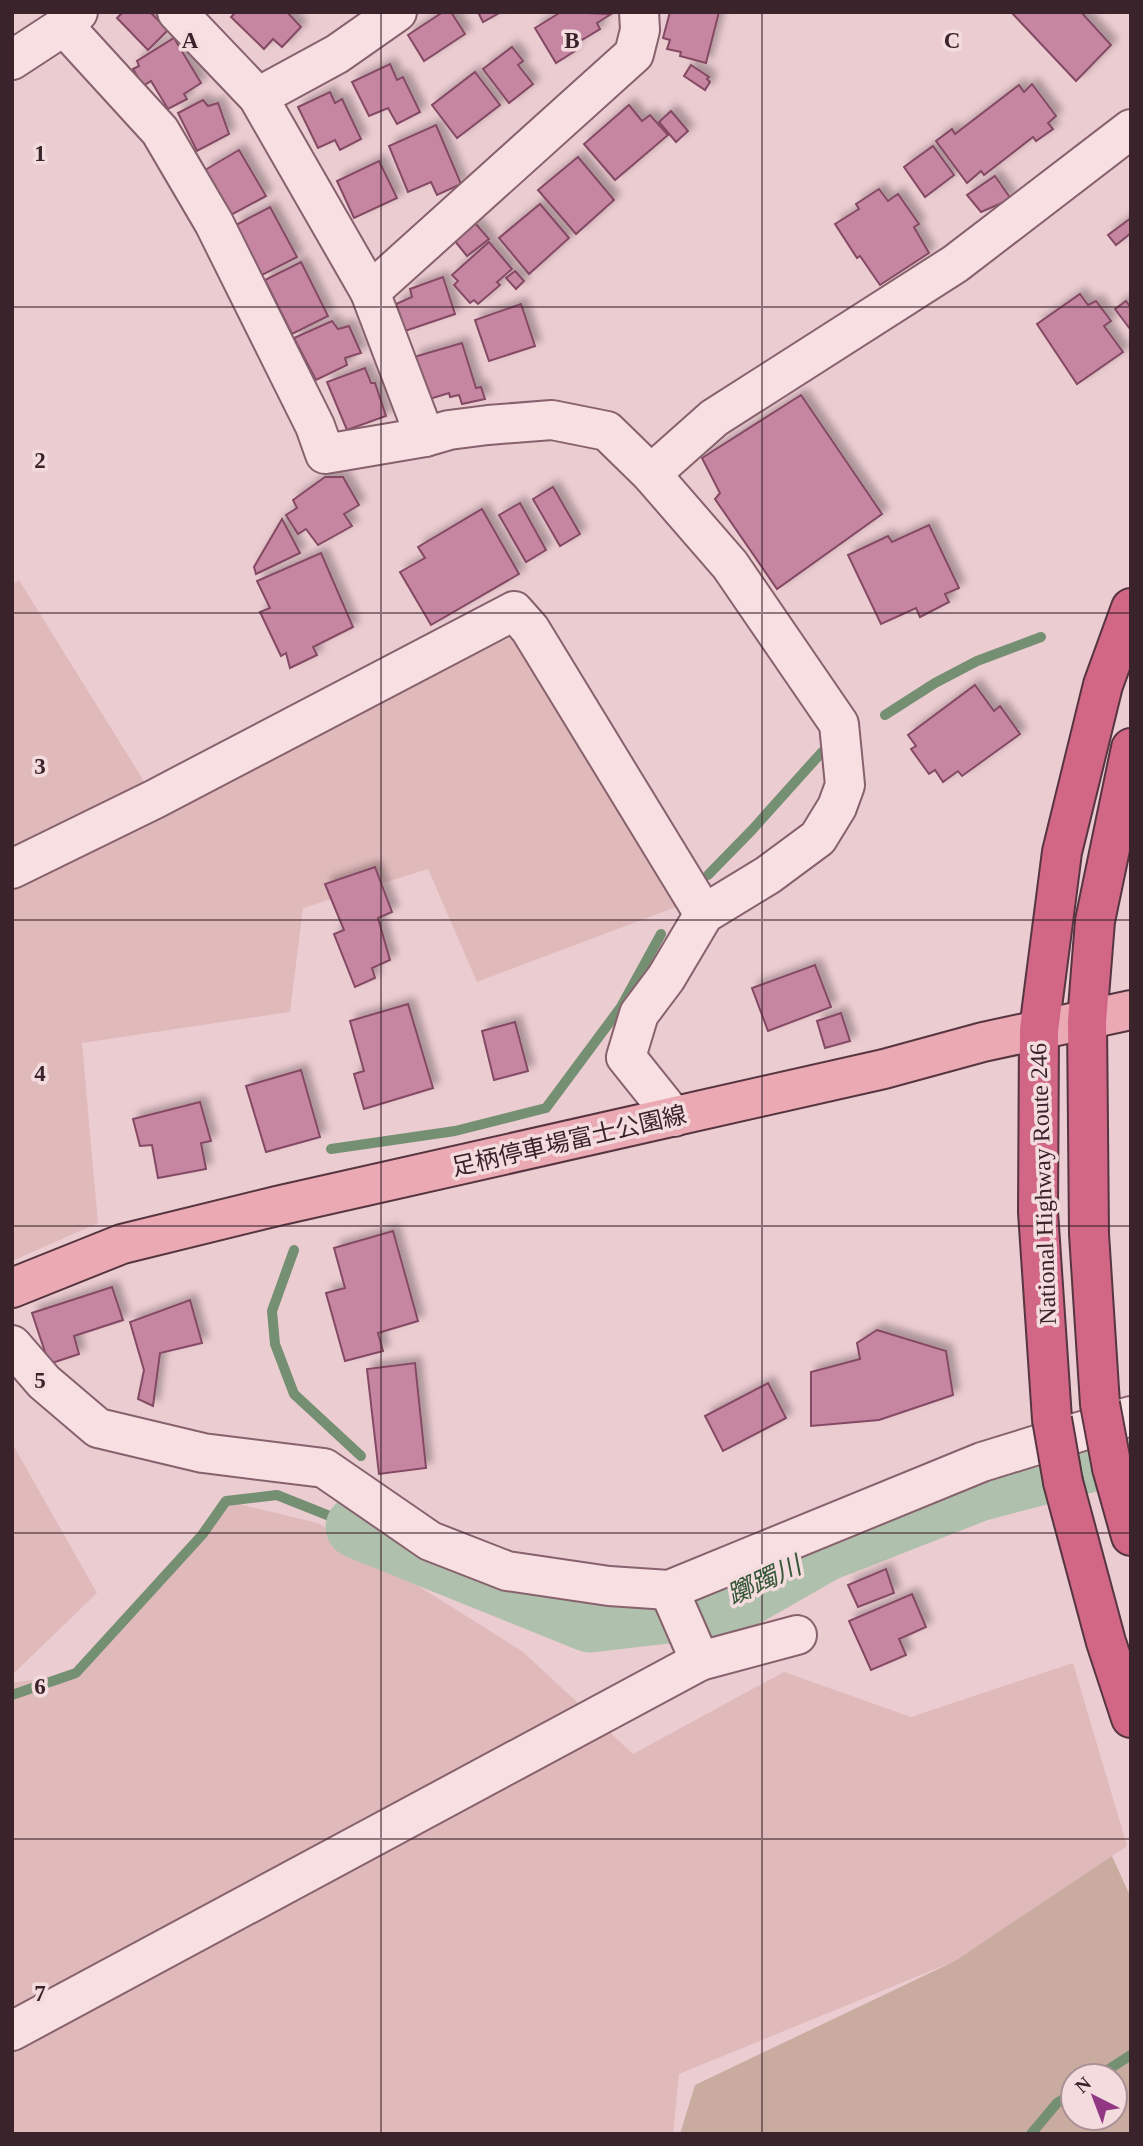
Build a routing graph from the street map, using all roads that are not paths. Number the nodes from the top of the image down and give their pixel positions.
1 (177, 12) edge
2 (397, 12) edge
3 (639, 12) edge
4 (71, 19) edge
5 (12, 60) edge
6 (258, 97) junction
7 (1131, 129) edge
8 (370, 292) junction
9 (425, 437) junction
10 (651, 474) junction
11 (1131, 608) edge
12 (1131, 748) edge
13 (12, 869) edge
14 (704, 914) junction
15 (1131, 1010) edge
16 (1087, 1021) junction
17 (1039, 1030) junction
18 (674, 1117) junction
19 (12, 1288) edge
20 (12, 1345) edge
21 (1116, 1410) edge
22 (1131, 1536) edge
23 (669, 1590) junction
24 (797, 1635) dead end
25 (700, 1661) junction
26 (1131, 1718) edge
27 (12, 2031) edge

1 - 6 street
2 - 6 street
3 - 8 street
4 - 5 street
4 - 9 street
6 - 8 street
7 - 10 street
8 - 9 street
9 - 10 street
10 - 14 street
11 - 17 highway, National Highway Route 246
12 - 16 highway, National Highway Route 246
13 - 14 street
14 - 18 street
15 - 16 main road, 足柄停車場富士公園線
16 - 17 main road, 足柄停車場富士公園線
16 - 21 highway, National Highway Route 246
17 - 18 main road, 足柄停車場富士公園線
17 - 26 highway, National Highway Route 246, bridge
18 - 19 main road, 足柄停車場富士公園線
20 - 23 street
21 - 22 highway, National Highway Route 246, bridge
21 - 23 street
23 - 25 street
24 - 25 street
25 - 27 street

